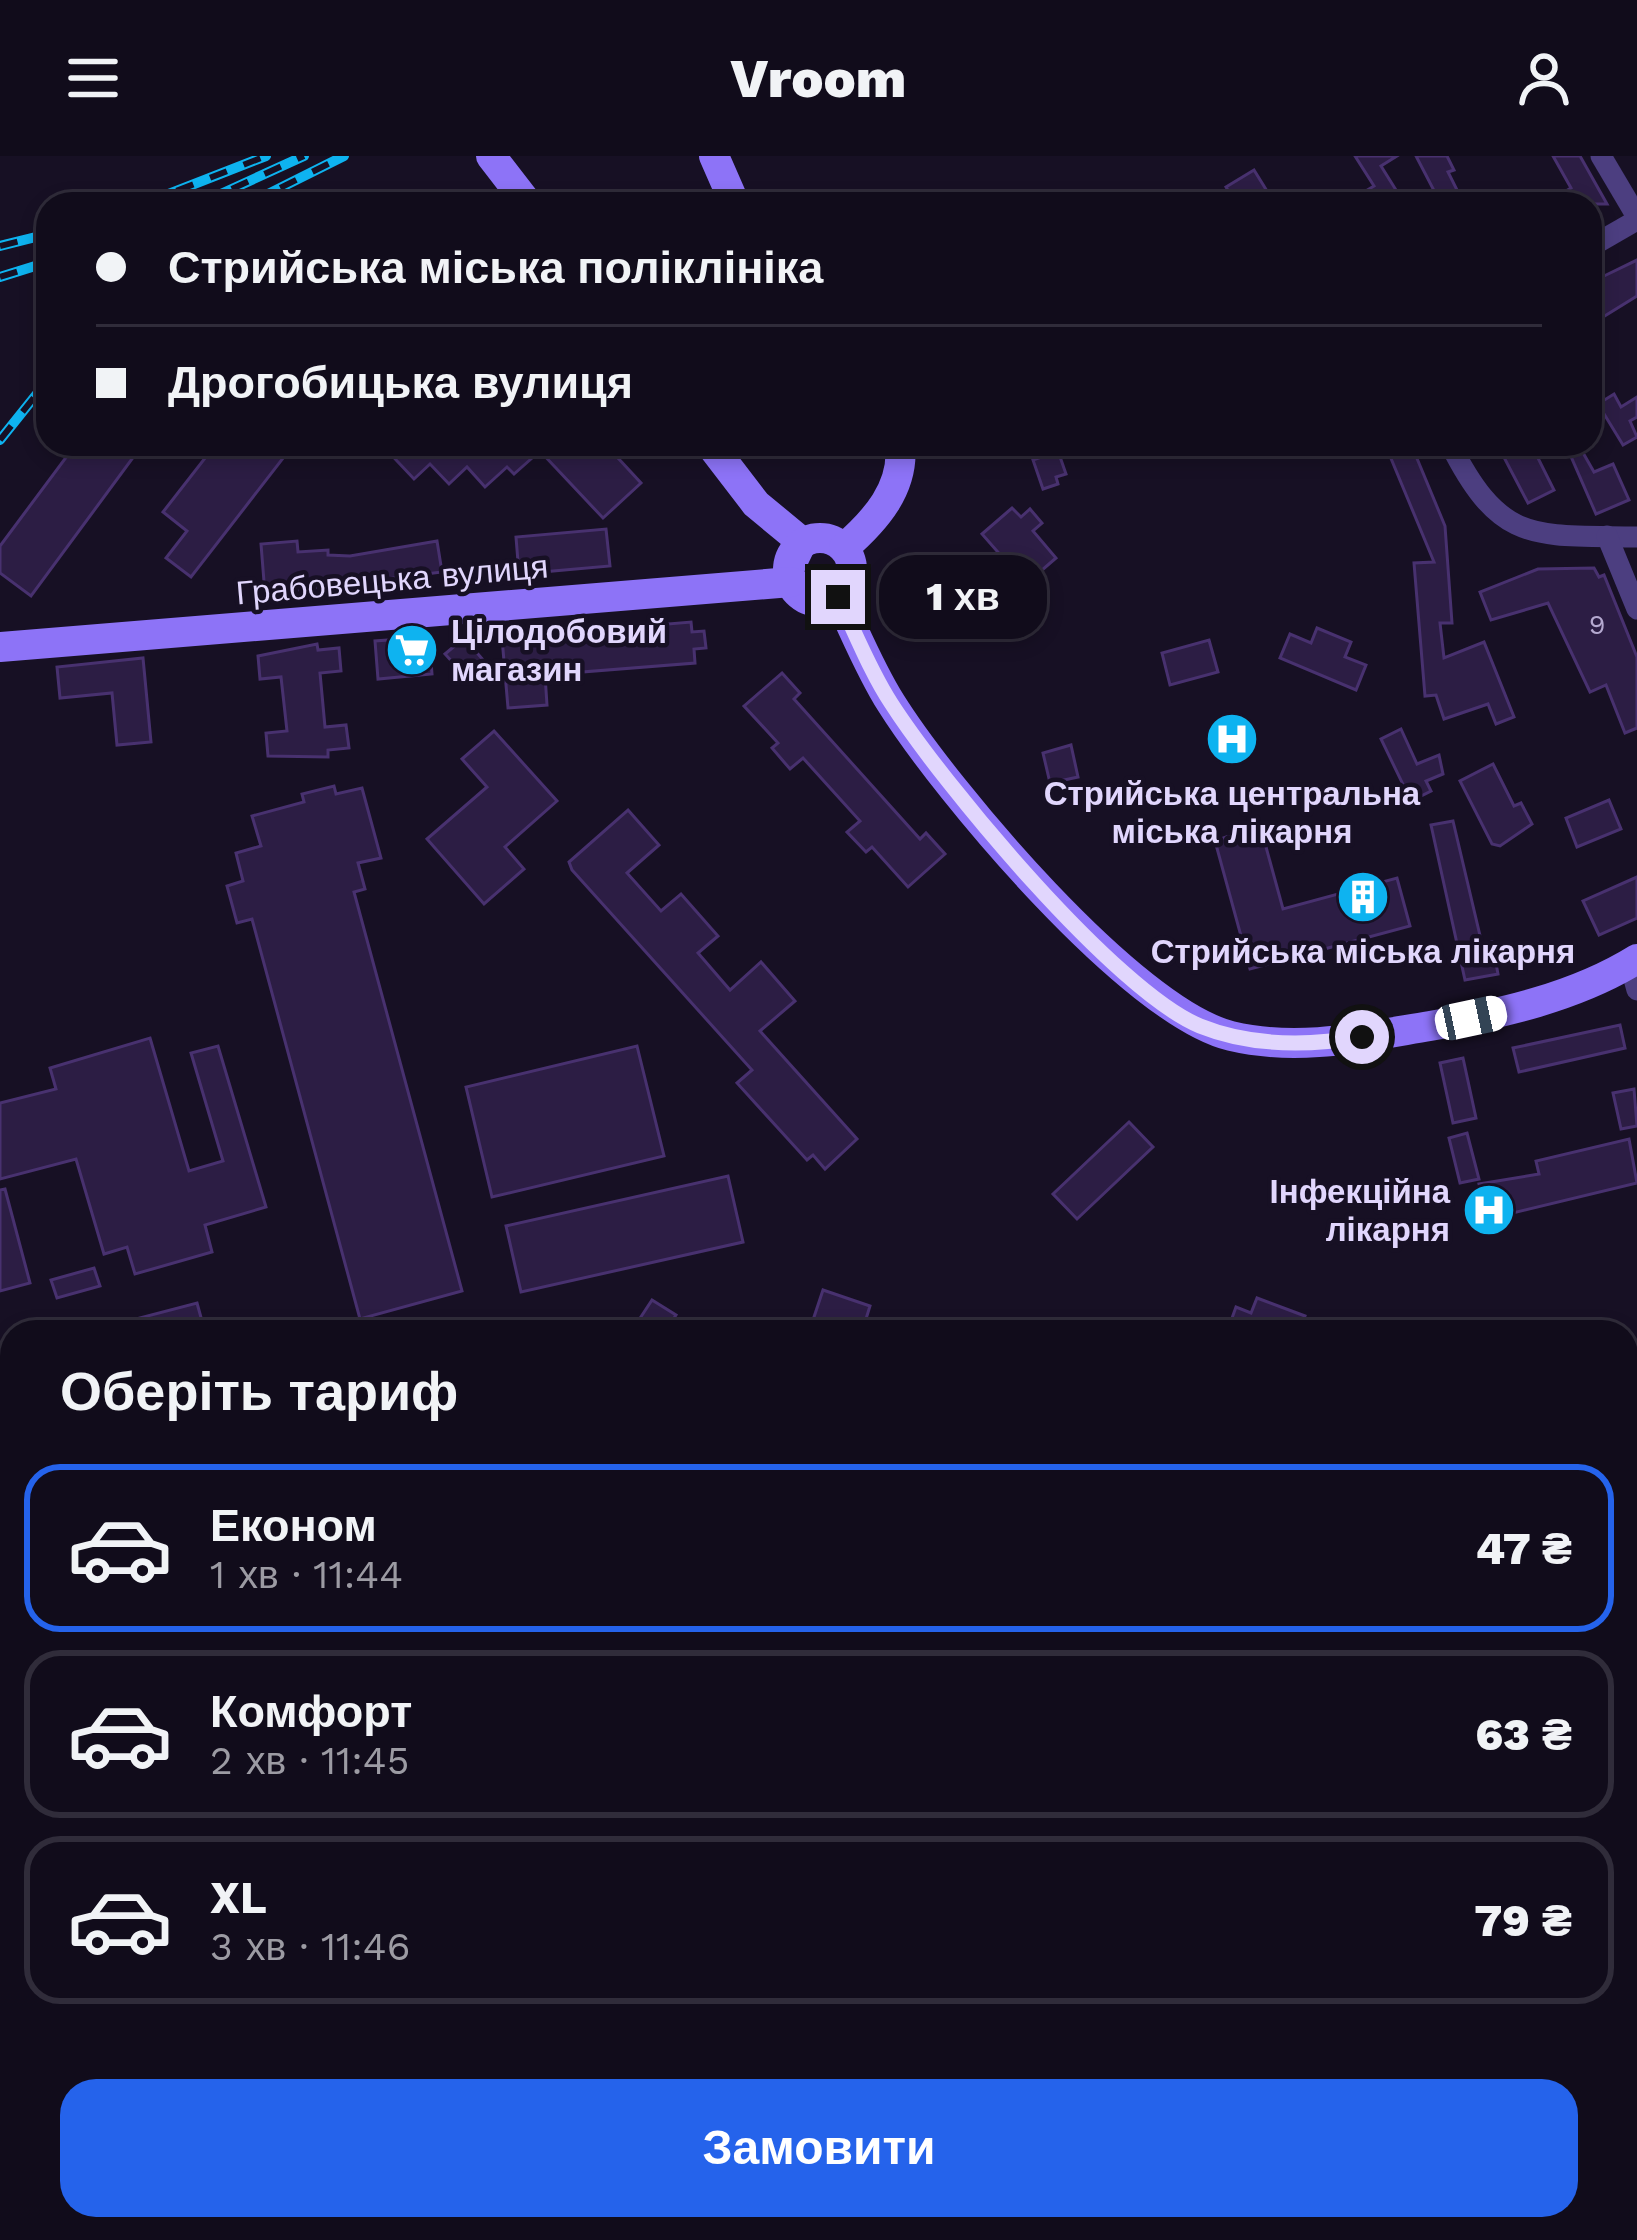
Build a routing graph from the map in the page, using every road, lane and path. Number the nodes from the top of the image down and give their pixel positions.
1 (491, 156) edge
2 (714, 156) edge
3 (1600, 156) edge
4 (519, 192) edge
5 (730, 192) edge
6 (1637, 219) edge
7 (1602, 240) edge
8 (719, 456) edge
9 (899, 456) edge
10 (1456, 456) edge
11 (1607, 536) junction
12 (1637, 537) edge
13 (802, 542) junction
14 (844, 548) junction
15 (791, 582) junction
16 (838, 597) junction
17 (1637, 609) edge
18 (0, 647) edge
19 (1635, 971) edge

1 - 4 main road
2 - 5 main road
3 - 6 street
6 - 7 street
8 - 13 main road
9 - 14 main road
10 - 11 street
11 - 12 street
11 - 17 street
13 - 14 main road
13 - 15 main road
14 - 16 main road
15 - 16 main road
15 - 18 main road, Грабовецька вулиця
16 - 19 main road

